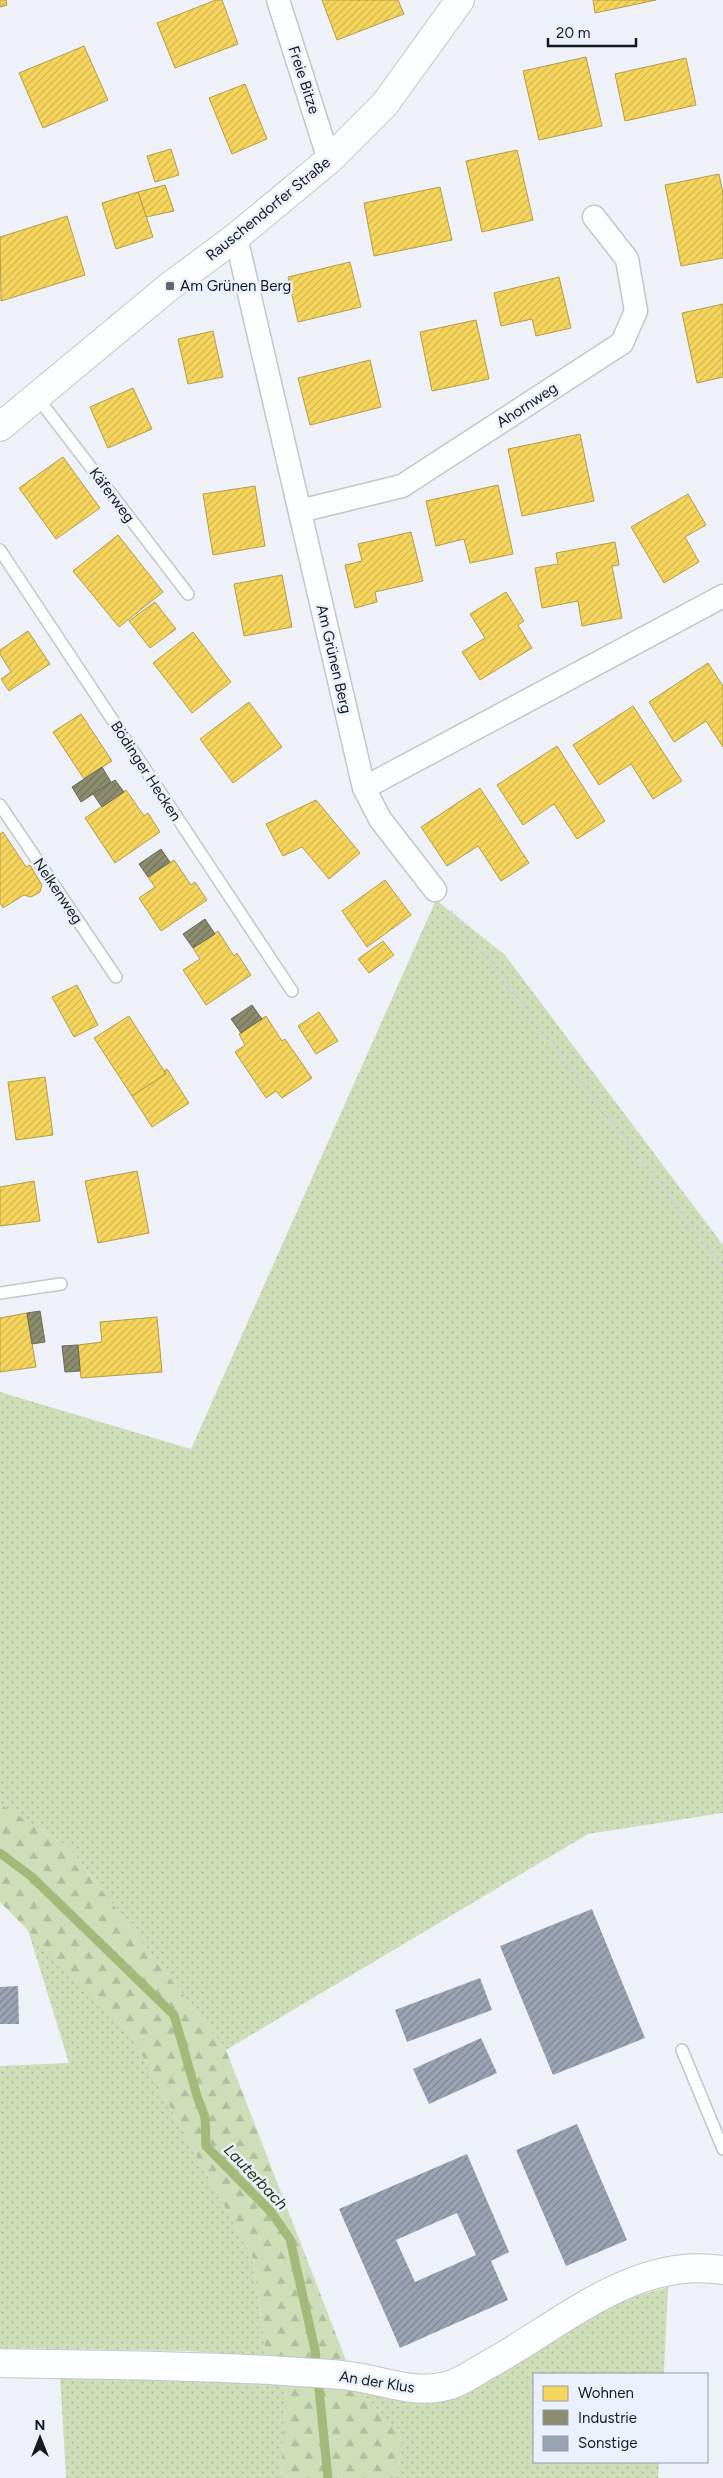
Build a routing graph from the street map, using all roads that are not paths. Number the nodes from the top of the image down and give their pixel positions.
1 (278, 0) edge
2 (460, 0) edge
3 (329, 160) junction
4 (594, 217) dead end
5 (236, 238) junction
6 (36, 395) junction
7 (0, 427) edge
8 (300, 512) junction
9 (0, 550) edge
10 (188, 594) dead end
11 (723, 596) edge
12 (364, 788) junction
13 (0, 804) edge
14 (435, 890) road end
15 (116, 977) dead end
16 (292, 991) dead end
17 (61, 1284) dead end
18 (0, 1293) edge
19 (682, 2050) dead end
20 (723, 2149) edge
21 (723, 2270) edge
22 (0, 2363) edge

1 - 3 street, Freie Bitze
2 - 3 street, Rauschendorfer Straße
3 - 5 street, Rauschendorfer Straße
4 - 8 street, Ahornweg
5 - 6 street, Rauschendorfer Straße
5 - 8 street, Am Grünen Berg
6 - 7 street, Rauschendorfer Straße
6 - 10 lane, Käferweg
8 - 12 street, Am Grünen Berg
9 - 16 lane, Bödinger Hecken
11 - 12 street
12 - 14 street, Am Grünen Berg
13 - 15 lane, Nelkenweg
17 - 18 lane
19 - 20 lane
21 - 22 street, An der Klus

